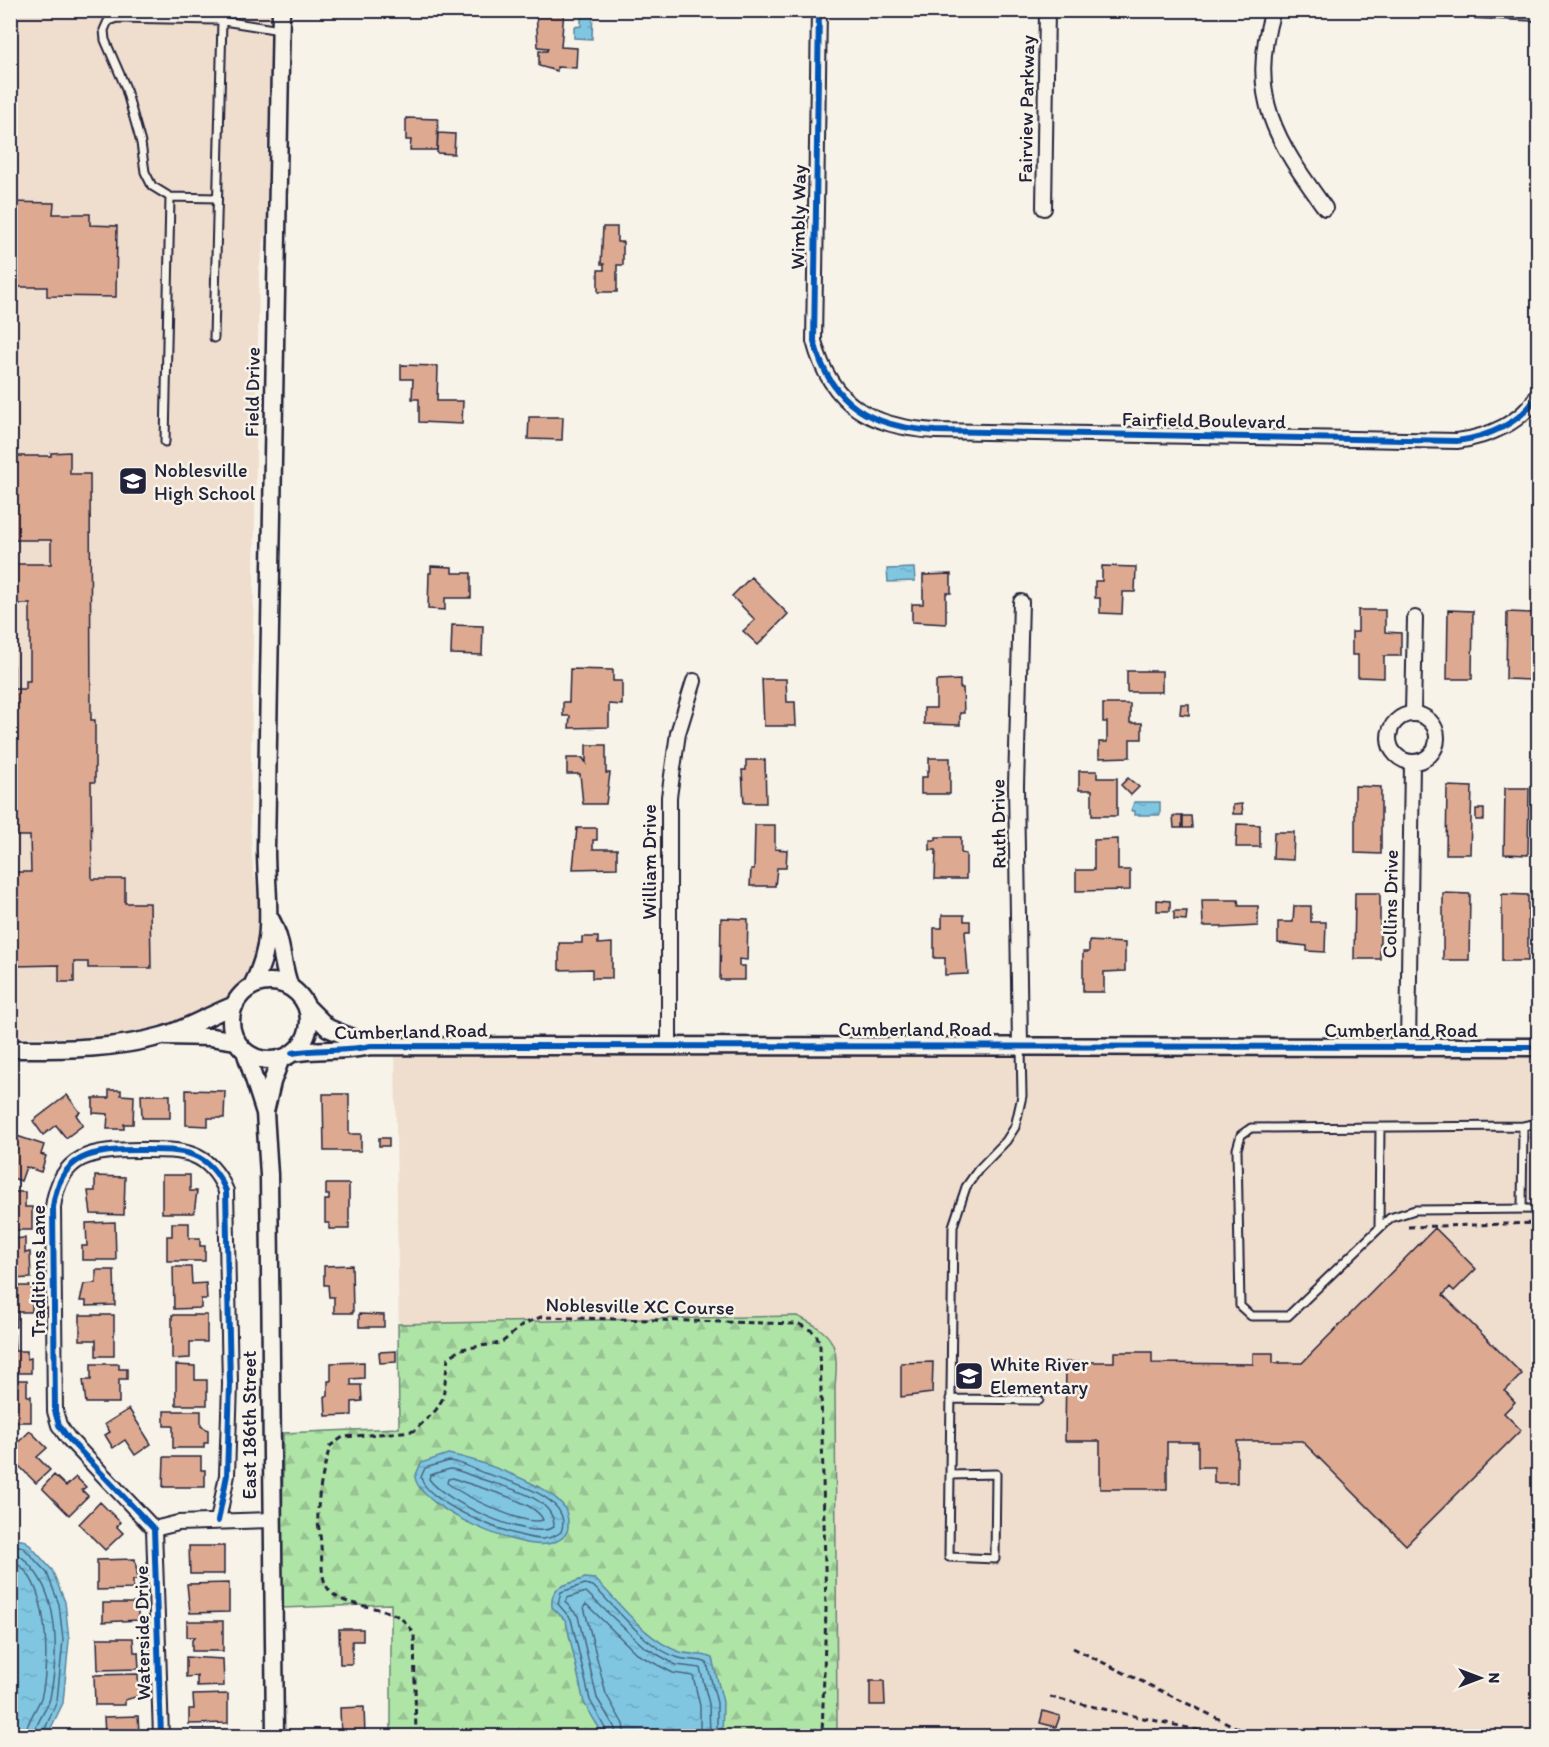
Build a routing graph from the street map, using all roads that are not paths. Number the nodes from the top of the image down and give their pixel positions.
1 (281, 10) edge
2 (819, 10) edge
3 (1047, 10) edge
4 (1274, 10) edge
5 (1474, 10) edge
6 (1539, 13) edge
7 (222, 20) junction
8 (280, 30) junction
9 (170, 197) junction
10 (217, 198) junction
11 (1044, 208) dead end
12 (1325, 208) dead end
13 (214, 338) dead end
14 (1538, 398) edge
15 (857, 409) joint
16 (165, 442) dead end
17 (1021, 602) dead end
18 (1415, 618) dead end
19 (693, 681) dead end
20 (1413, 714) junction
21 (1412, 763) junction
22 (270, 918) junction
23 (252, 986) junction
24 (290, 987) junction
25 (235, 1005) junction
26 (307, 1007) junction
27 (165, 1036) junction
28 (1020, 1045) junction
29 (241, 1046) junction
30 (371, 1046) junction
31 (669, 1046) junction
32 (1408, 1047) junction
33 (1539, 1047) edge
34 (10, 1049) edge
35 (286, 1056) junction
36 (265, 1113) junction
37 (1537, 1125) edge
38 (1523, 1126) junction
39 (1380, 1127) junction
40 (1522, 1209) junction
41 (1539, 1209) edge
42 (1379, 1228) junction
43 (950, 1399) junction
44 (1040, 1400) dead end
45 (950, 1475) junction
46 (218, 1521) junction
47 (271, 1521) junction
48 (154, 1529) junction
49 (161, 1737) edge
50 (275, 1737) edge

1 - 8 street, Field Drive
2 - 15 street, Wimbly Way
3 - 11 street, Fairview Parkway
4 - 12 street
5 - 6 street
7 - 8 lane
7 - 9 lane
7 - 10 lane
8 - 22 street, Field Drive
9 - 10 lane
9 - 16 lane
10 - 13 lane
14 - 15 street, Fairfield Boulevard
17 - 28 street, Ruth Drive
18 - 20 street
19 - 31 street, William Drive
20 - 21 street
20 - 21 street
21 - 32 street, Collins Drive
22 - 23 street
22 - 24 street
23 - 24 street
23 - 25 street
24 - 26 street
25 - 27 street
25 - 29 street
26 - 30 street, Cumberland Road
26 - 35 street
27 - 29 street
27 - 34 street
28 - 31 street, Cumberland Road
28 - 32 street, Cumberland Road
28 - 43 lane
29 - 35 street
29 - 36 street, East 186th Street
30 - 31 street, Cumberland Road
30 - 35 street, Cumberland Road
32 - 33 street, Cumberland Road
35 - 36 street, East 186th Street
36 - 47 street, East 186th Street
37 - 38 lane
38 - 39 lane
38 - 40 lane
39 - 42 lane
39 - 42 lane
40 - 41 lane
40 - 42 lane
43 - 44 lane
43 - 45 lane
45 - 45 lane
46 - 47 street
46 - 48 street
46 - 48 street, Traditions Lane
47 - 50 street, East 186th Street
48 - 49 street, Waterside Drive

